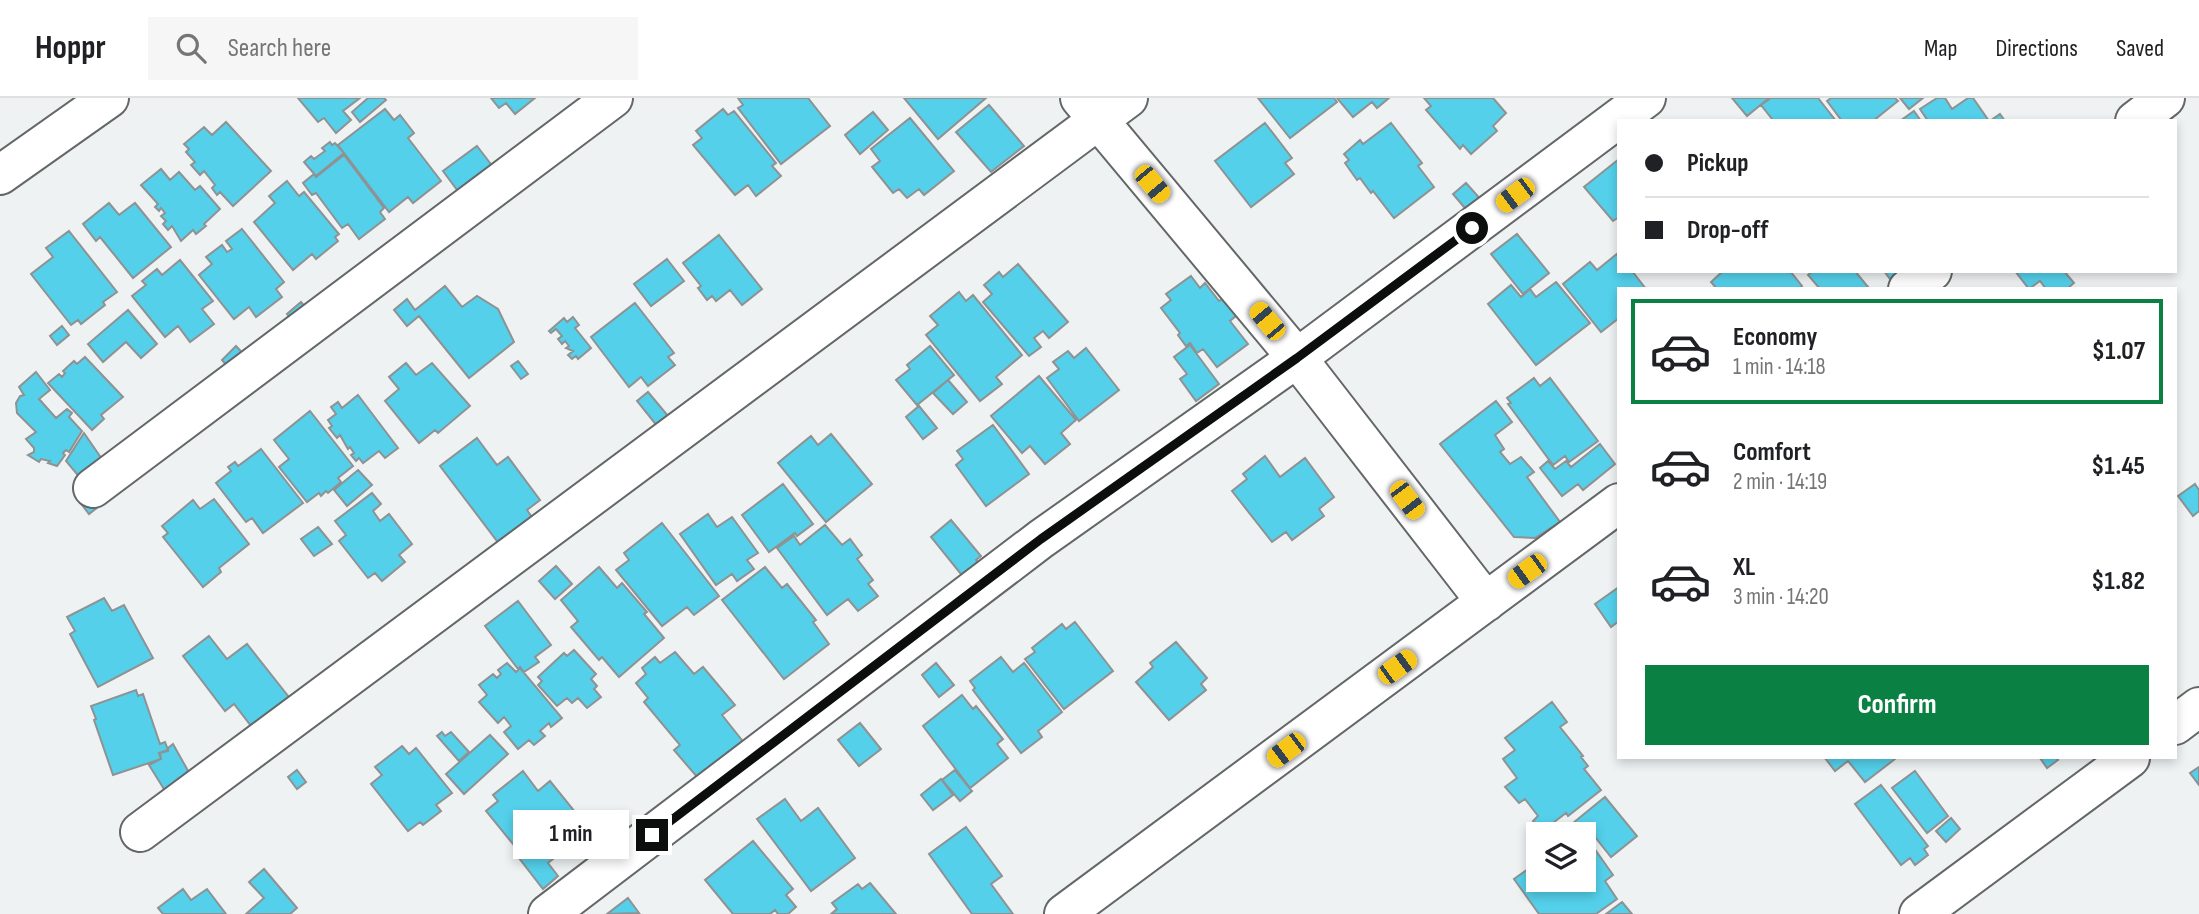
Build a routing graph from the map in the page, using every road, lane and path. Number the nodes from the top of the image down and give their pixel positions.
1 (109, 98) edge
2 (613, 98) edge
3 (1646, 98) edge
4 (2165, 98) edge
5 (1102, 105) edge
6 (1618, 119) edge
7 (2137, 119) edge
8 (1617, 120) edge
9 (0, 175) edge
10 (1929, 273) edge
11 (1911, 287) edge
12 (1297, 358) junction
13 (93, 488) dead end
14 (1617, 504) edge
15 (1486, 602) junction
16 (2199, 707) edge
17 (2177, 724) edge
18 (2129, 759) edge
19 (141, 832) dead end
20 (548, 914) edge
21 (1064, 914) edge
22 (1919, 914) edge

1 - 9 street
2 - 13 street
3 - 6 street
4 - 7 street
5 - 12 street
5 - 19 street
8 - 12 street
10 - 11 street
12 - 15 street
12 - 20 street
14 - 15 street
15 - 21 street
16 - 17 street
18 - 22 street

